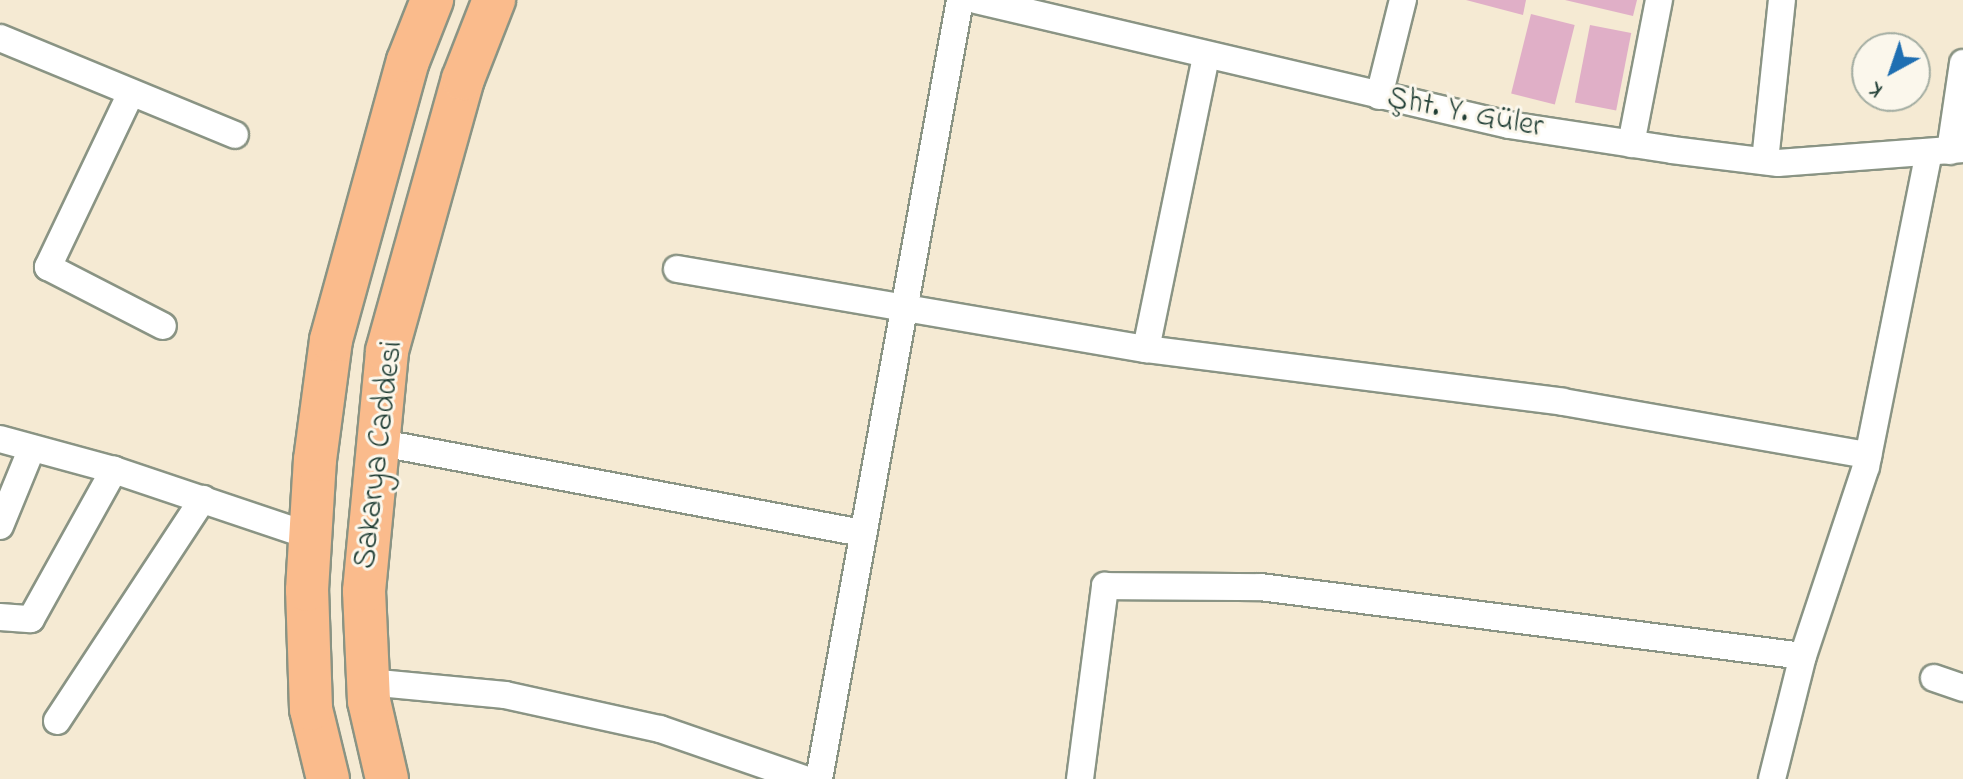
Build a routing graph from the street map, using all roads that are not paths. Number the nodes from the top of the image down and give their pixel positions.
1 (432, 0) edge
2 (494, 0) edge
3 (960, 0) edge
4 (976, 0) edge
5 (1403, 0) edge
6 (1659, 0) edge
7 (1782, 0) edge
8 (0, 38) edge
9 (1206, 57) junction
10 (1963, 63) edge
11 (131, 93) junction
12 (1379, 96) junction
13 (235, 135) dead end
14 (1631, 144) junction
15 (1947, 151) edge
16 (1765, 161) junction
17 (677, 269) dead end
18 (905, 304) junction
19 (163, 326) dead end
20 (1146, 349) junction
21 (0, 439) edge
22 (376, 442) junction
23 (32, 448) junction
24 (1868, 455) junction
25 (114, 470) junction
26 (203, 499) junction
27 (0, 526) edge
28 (864, 533) junction
29 (310, 536) junction
30 (0, 617) edge
31 (1803, 656) junction
32 (1934, 678) dead end
33 (368, 682) junction
34 (1963, 688) edge
35 (57, 721) dead end
36 (328, 779) edge
37 (387, 779) edge
38 (804, 779) edge
39 (819, 779) edge
40 (1080, 779) edge
41 (1772, 779) edge

1 - 29 main road, Sakarya Caddesi
2 - 22 main road, Sakarya Caddesi
3 - 18 street
4 - 9 street, Şht. Y. Güler
5 - 12 street
6 - 14 street
7 - 16 street
8 - 11 street
9 - 12 street, Şht. Y. Güler
9 - 20 street
10 - 15 street
11 - 13 street
11 - 19 street
12 - 14 street, Şht. Y. Güler
14 - 16 street, Şht. Y. Güler
15 - 16 street, Şht. Y. Güler
15 - 24 street
17 - 18 street
18 - 20 street
18 - 28 street
20 - 24 street
21 - 23 street
22 - 28 street
22 - 33 main road, Sakarya Caddesi
23 - 25 street
23 - 27 street
24 - 31 street
25 - 26 street
25 - 30 street
26 - 29 street
26 - 35 street
28 - 39 street
29 - 36 main road, Sakarya Caddesi
31 - 40 street
31 - 41 street
32 - 34 street
33 - 37 main road, Sakarya Caddesi
33 - 38 street

